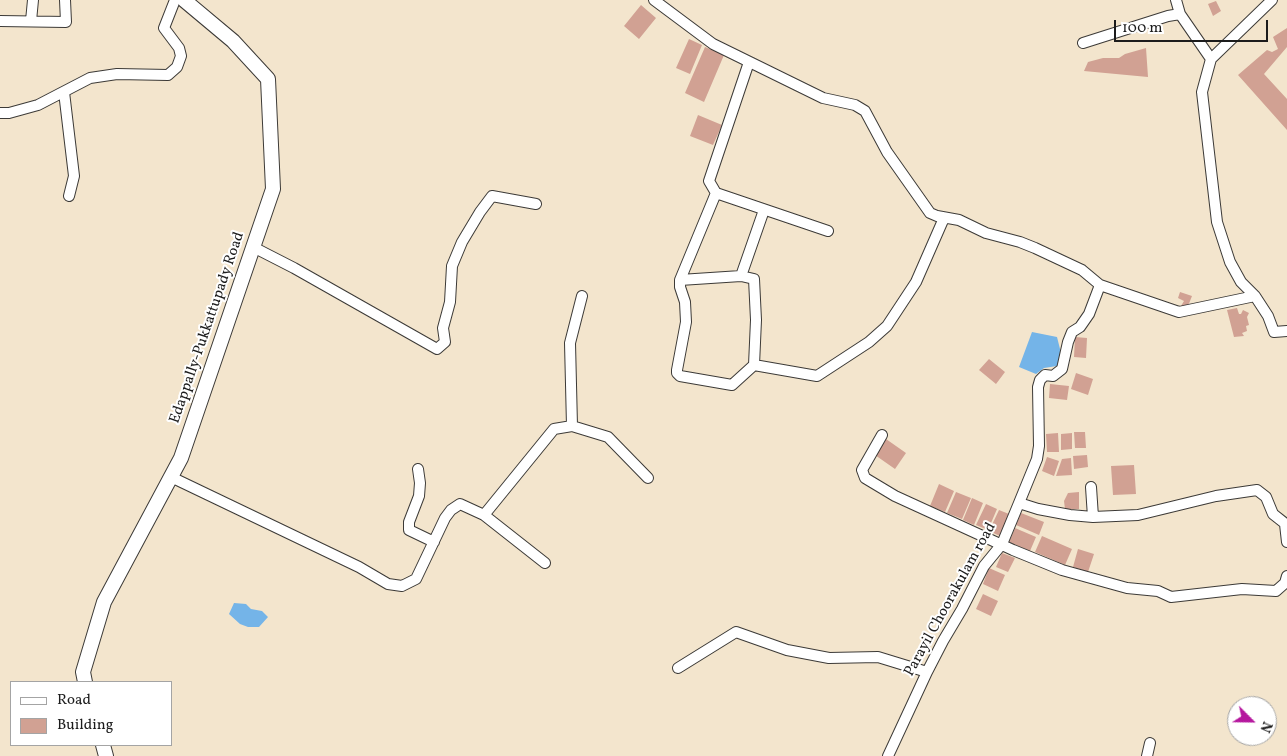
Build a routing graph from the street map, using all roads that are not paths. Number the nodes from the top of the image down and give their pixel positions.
1 (33, 0) edge
2 (65, 0) edge
3 (175, 0) edge
4 (184, 0) edge
5 (654, 0) edge
6 (1176, 0) edge
7 (1272, 0) edge
8 (1180, 14) junction
9 (0, 21) edge
10 (31, 21) junction
11 (1083, 43) dead end
12 (1210, 59) junction
13 (749, 62) junction
14 (64, 92) junction
15 (0, 113) edge
16 (716, 193) junction
17 (69, 196) dead end
18 (536, 204) dead end
19 (764, 210) junction
20 (944, 218) junction
21 (828, 232) dead end
22 (253, 247) junction
23 (741, 276) junction
24 (680, 280) junction
25 (1100, 285) junction
26 (582, 296) dead end
27 (1255, 296) junction
28 (1287, 331) edge
29 (754, 365) junction
30 (572, 426) junction
31 (882, 435) dead end
32 (418, 469) dead end
33 (171, 477) junction
34 (648, 478) dead end
35 (1091, 487) dead end
36 (1019, 502) junction
37 (484, 515) junction
38 (1093, 517) junction
39 (1286, 524) edge
40 (434, 542) junction
41 (1287, 542) edge
42 (1002, 544) junction
43 (545, 563) dead end
44 (1287, 576) edge
45 (678, 668) dead end
46 (927, 672) junction
47 (86, 681) edge
48 (1150, 743) dead end
49 (888, 756) edge
50 (1147, 756) edge

1 - 10 street
2 - 10 street
3 - 14 street
4 - 22 main road, Edappally-Pukkattupady Road
5 - 13 street
6 - 8 street
7 - 12 street
8 - 11 street
8 - 12 street
9 - 10 street
12 - 27 street
13 - 16 street
13 - 20 street
14 - 15 street
14 - 17 street
16 - 19 street
16 - 24 street
18 - 22 street
19 - 21 street
19 - 23 street
20 - 25 street
20 - 29 street
22 - 33 main road, Edappally-Pukkattupady Road
23 - 24 street
23 - 29 street
24 - 29 street
25 - 27 street
25 - 36 street
26 - 30 street
27 - 28 street
30 - 34 street
30 - 37 street
31 - 42 street
32 - 40 street
33 - 40 street
33 - 47 main road, Edappally-Pukkattupady Road
35 - 38 street
36 - 38 street
36 - 42 street, Parayil Choorakulam road
37 - 40 street
37 - 43 street
38 - 39 street
39 - 41 street
42 - 44 street
42 - 46 street, Parayil Choorakulam road
45 - 46 street
46 - 49 street, Parayil Choorakulam road
48 - 50 street

